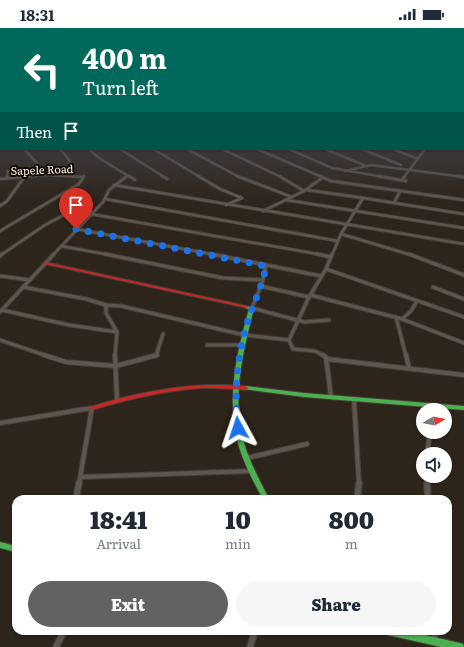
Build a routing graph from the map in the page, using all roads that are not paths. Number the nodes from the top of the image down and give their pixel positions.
1 (25, 150) edge
2 (61, 150) edge
3 (90, 150) edge
4 (122, 150) edge
5 (154, 150) edge
6 (189, 150) edge
7 (224, 150) edge
8 (259, 150) edge
9 (291, 150) edge
10 (328, 150) edge
11 (364, 150) edge
12 (395, 150) edge
13 (424, 150) edge
14 (418, 159) junction
15 (366, 165) junction
16 (411, 169) junction
17 (8, 171) dead end
18 (345, 171) junction
19 (25, 176) junction
20 (36, 176) junction
21 (68, 176) junction
22 (127, 176) junction
23 (464, 177) edge
24 (7, 178) junction
25 (322, 178) junction
26 (0, 179) edge
27 (167, 179) dead end
28 (135, 180) dead end
29 (402, 180) junction
30 (406, 181) dead end
31 (114, 185) junction
32 (306, 190) junction
33 (400, 191) junction
34 (292, 197) junction
35 (105, 198) junction
36 (363, 198) junction
37 (286, 200) junction
38 (464, 200) edge
39 (394, 203) junction
40 (0, 206) edge
41 (225, 206) junction
42 (357, 210) junction
43 (262, 212) junction
44 (91, 214) junction
45 (464, 214) edge
46 (62, 216) dead end
47 (349, 224) junction
48 (464, 228) edge
49 (76, 229) junction
50 (0, 231) edge
51 (342, 234) junction
52 (338, 241) junction
53 (464, 244) edge
54 (61, 246) junction
55 (0, 256) edge
56 (331, 257) junction
57 (45, 264) junction
58 (266, 266) junction
59 (326, 269) junction
60 (464, 275) edge
61 (0, 276) edge
62 (321, 276) junction
63 (30, 280) junction
64 (263, 280) junction
65 (260, 286) junction
66 (23, 287) junction
67 (434, 287) dead end
68 (309, 296) junction
69 (464, 298) edge
70 (418, 301) junction
71 (106, 305) junction
72 (252, 308) junction
73 (1, 311) edge
74 (396, 317) junction
75 (464, 317) edge
76 (402, 318) junction
77 (299, 319) junction
78 (329, 320) dead end
79 (117, 332) junction
80 (163, 334) dead end
81 (244, 335) junction
82 (0, 340) edge
83 (289, 340) junction
84 (464, 343) edge
85 (207, 345) dead end
86 (242, 345) junction
87 (327, 359) junction
88 (116, 366) junction
89 (409, 368) junction
90 (464, 375) edge
91 (237, 388) junction
92 (331, 397) junction
93 (117, 400) junction
94 (354, 400) junction
95 (92, 408) junction
96 (464, 408) edge
97 (0, 423) edge
98 (307, 444) dead end
99 (247, 458) junction
100 (252, 471) junction
101 (81, 477) junction
102 (427, 483) edge
103 (77, 495) edge
104 (264, 495) edge
105 (357, 495) edge
106 (428, 495) edge
107 (0, 545) edge
108 (12, 548) edge
109 (62, 635) edge
110 (254, 635) edge
111 (405, 635) edge
112 (434, 635) edge
113 (435, 642) junction
114 (56, 647) edge
115 (250, 647) edge
116 (460, 647) edge

1 - 20 street
2 - 21 street
3 - 22 street
4 - 27 street
5 - 41 street
6 - 34 street
7 - 32 street
8 - 25 street
9 - 18 street
10 - 15 street
11 - 16 street
12 - 14 street
13 - 14 street
14 - 16 street
15 - 16 street
15 - 18 street
16 - 23 street
16 - 29 street
17 - 24 street
18 - 29 street
19 - 20 street, Sapele Road
19 - 24 street, Sapele Road
19 - 40 street
20 - 21 street, Sapele Road
21 - 50 street, Sapele Road
22 - 28 street
22 - 31 street
24 - 26 street, Sapele Road
25 - 32 street
25 - 33 street
29 - 30 street
31 - 35 street
31 - 41 street
32 - 34 street
32 - 36 street
33 - 38 street
33 - 39 street
34 - 37 street
35 - 44 street
35 - 52 street
36 - 39 street
36 - 42 street
37 - 42 street
37 - 43 street
39 - 45 street
41 - 43 street
42 - 47 street
42 - 48 street
43 - 47 street
44 - 49 street
44 - 56 street
46 - 55 street
47 - 51 street
47 - 53 street
49 - 54 street
49 - 58 street
51 - 52 street
51 - 60 street
52 - 56 street
54 - 57 street
54 - 64 street
56 - 59 street
57 - 63 street
57 - 72 main road
58 - 62 street
58 - 64 street
59 - 62 street
59 - 70 street
61 - 63 street
62 - 68 street
63 - 66 street
64 - 65 street
65 - 68 street
65 - 72 street
66 - 71 street
66 - 73 street
67 - 69 street
68 - 74 street
68 - 77 street
70 - 75 street
70 - 76 street
71 - 79 street
71 - 81 street
72 - 77 street
72 - 81 main road
73 - 79 street
74 - 76 street
74 - 89 street
76 - 84 street
77 - 78 street
77 - 83 street
79 - 88 street
80 - 88 street
81 - 83 street
81 - 86 main road
82 - 88 street
83 - 87 street
85 - 86 street
86 - 91 main road
87 - 89 street
87 - 92 street
88 - 93 street
89 - 90 street
91 - 92 main road
91 - 93 main road
91 - 99 main road
92 - 94 main road
93 - 95 main road
94 - 96 main road
94 - 105 street
95 - 97 street
95 - 101 street
98 - 99 street
99 - 100 main road
100 - 101 street
100 - 104 main road
101 - 103 street
102 - 106 street
107 - 108 main road
109 - 114 street
110 - 115 street
111 - 113 main road
112 - 113 street
113 - 116 main road

